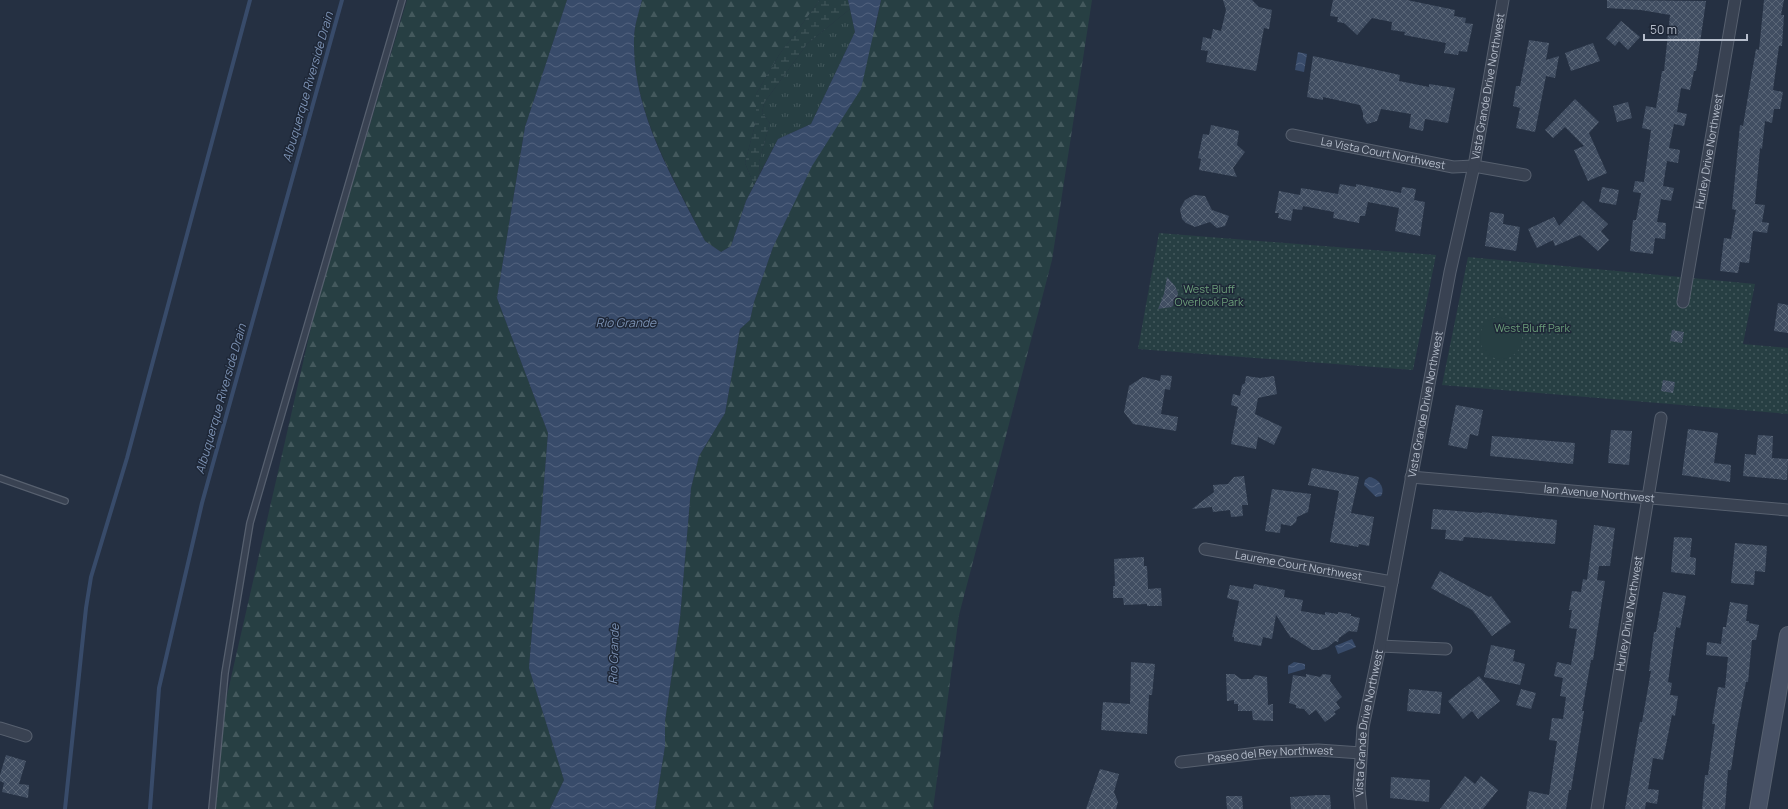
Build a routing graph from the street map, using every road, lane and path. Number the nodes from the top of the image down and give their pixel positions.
1 (402, 0) edge
2 (1503, 0) edge
3 (1735, 0) edge
4 (1292, 135) dead end
5 (1474, 166) junction
6 (1525, 175) dead end
7 (1683, 302) dead end
8 (1661, 418) dead end
9 (1411, 477) junction
10 (0, 478) edge
11 (1648, 497) junction
12 (65, 501) dead end
13 (1788, 510) edge
14 (1205, 549) dead end
15 (1392, 582) junction
16 (1788, 636) edge
17 (1380, 646) junction
18 (1446, 649) dead end
19 (0, 728) edge
20 (26, 736) dead end
21 (1360, 753) junction
22 (1181, 762) dead end
23 (212, 809) edge
24 (1361, 809) edge
25 (1597, 809) edge
26 (1758, 809) edge

1 - 23 lane
2 - 5 street, Vista Grande Drive Northwest
3 - 7 street, Hurley Drive Northwest
4 - 5 street, La Vista Court Northwest
5 - 6 street, La Vista Court Northwest
5 - 9 street, Vista Grande Drive Northwest
8 - 11 street, Hurley Drive Northwest
9 - 11 street, Ian Avenue Northwest
9 - 15 street, Vista Grande Drive Northwest
10 - 12 lane
11 - 13 street, Ian Avenue Northwest
11 - 25 street, Hurley Drive Northwest
14 - 15 street, Laurene Court Northwest
15 - 17 street, Vista Grande Drive Northwest
16 - 26 street
17 - 18 street
17 - 21 street, Vista Grande Drive Northwest
19 - 20 street
21 - 22 street, Paseo del Rey Northwest
21 - 24 street, Vista Grande Drive Northwest

